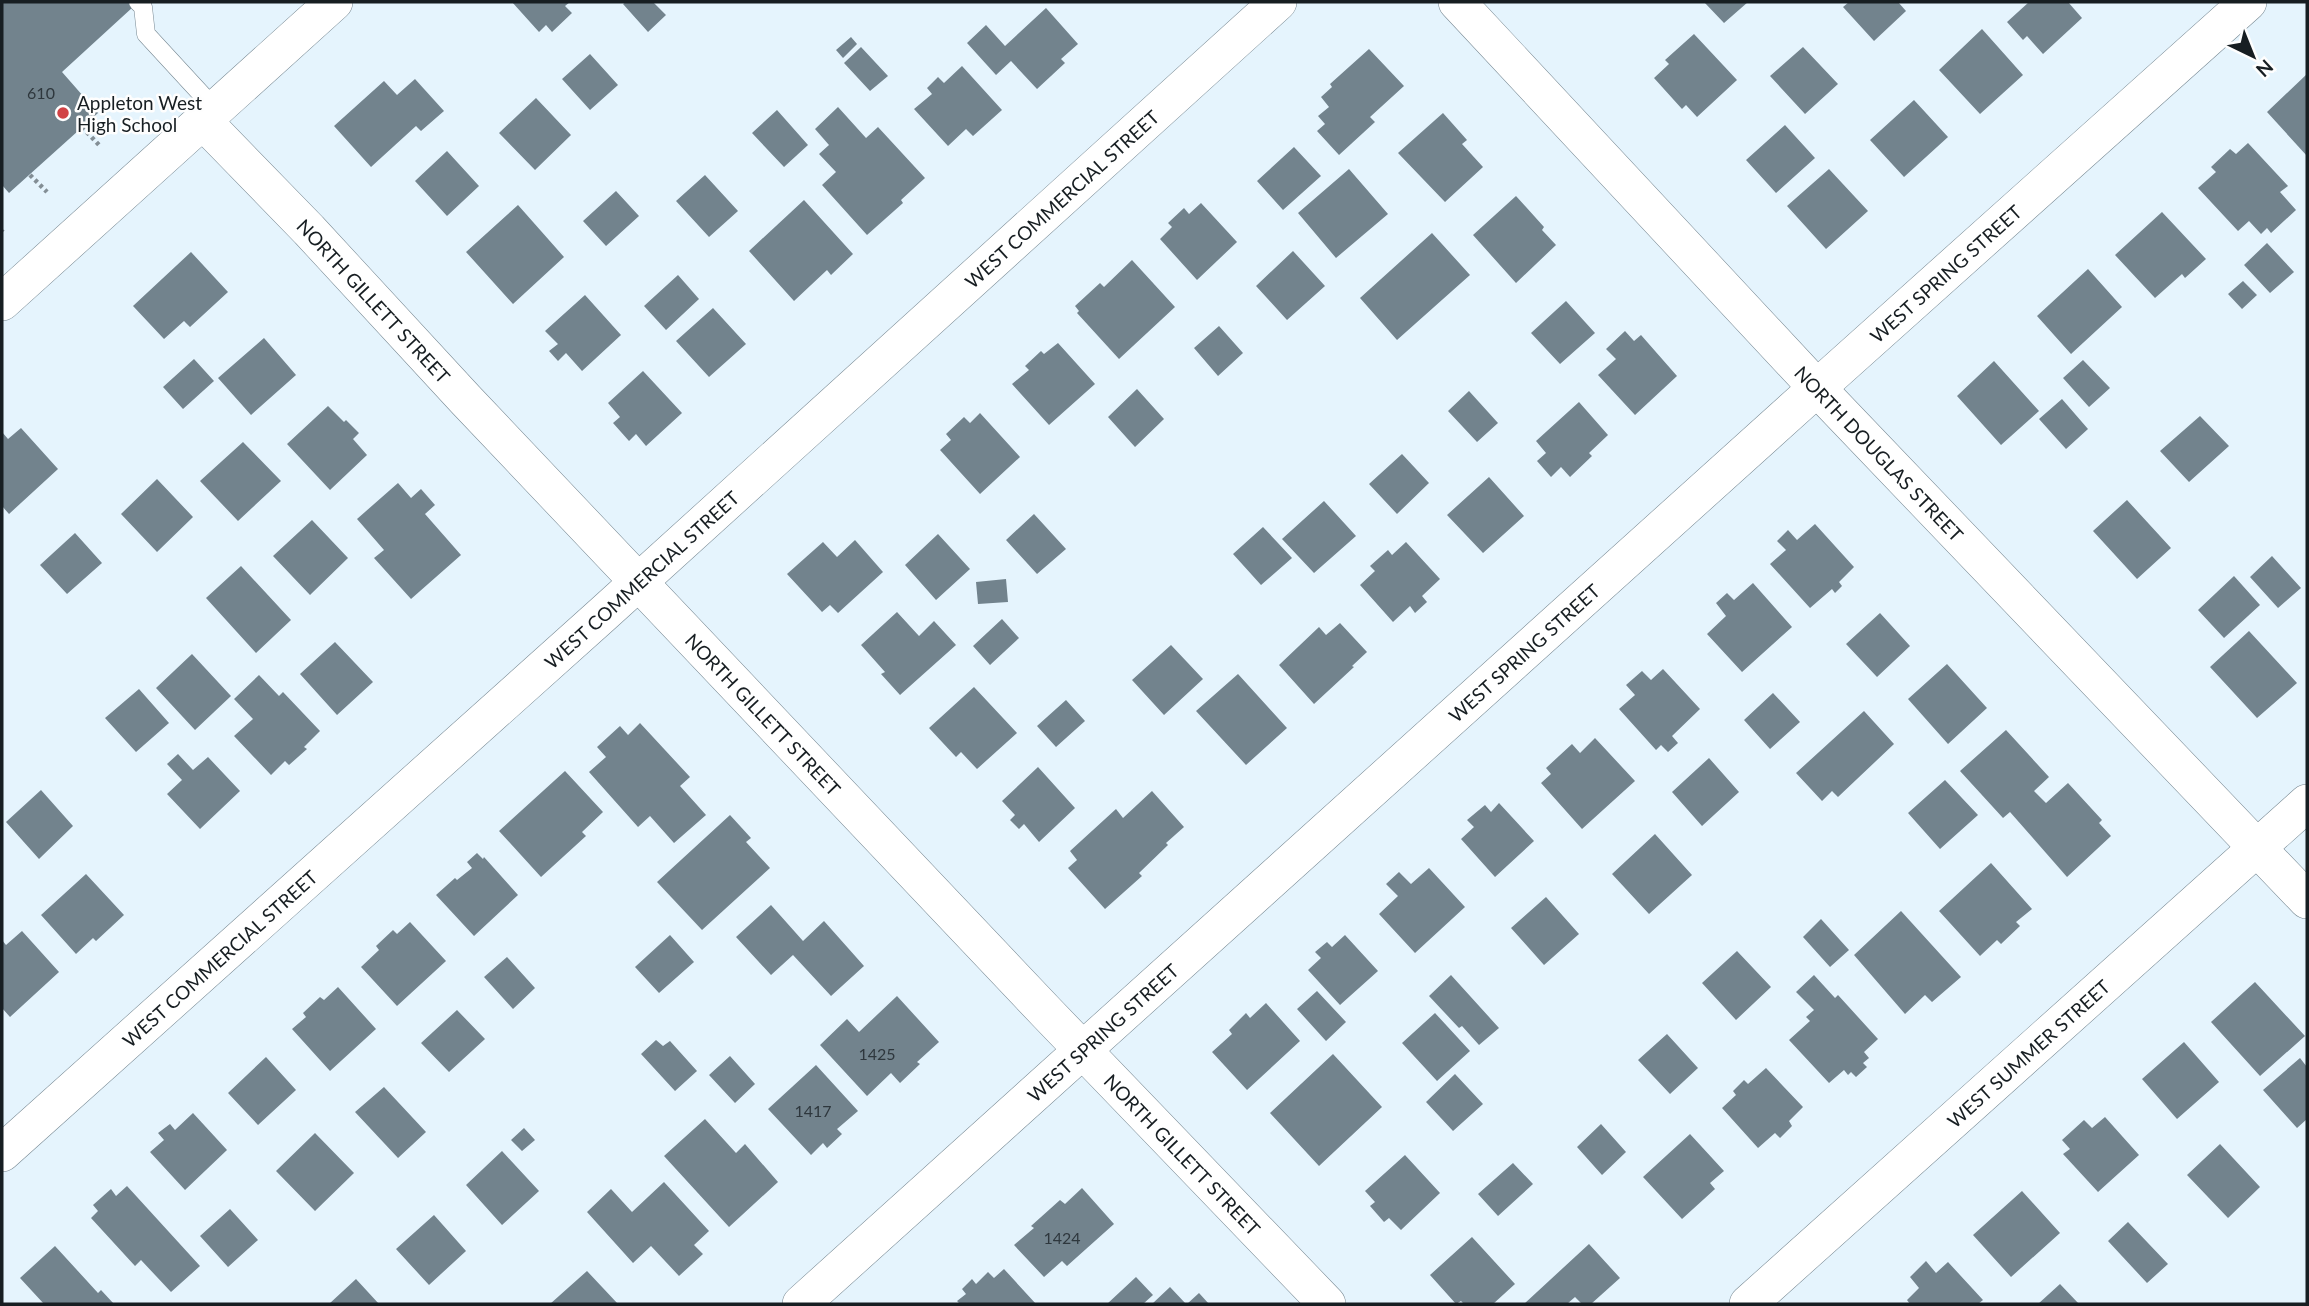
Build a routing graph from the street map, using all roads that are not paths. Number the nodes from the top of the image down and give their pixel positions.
1 (138, 2) edge
2 (334, 2) edge
3 (1278, 2) edge
4 (1457, 2) edge
5 (2248, 2) edge
6 (210, 115) junction
7 (2, 302) edge
8 (1816, 388) junction
9 (639, 581) junction
10 (2307, 803) edge
11 (2257, 847) junction
12 (2307, 900) edge
13 (1083, 1051) junction
14 (2, 1153) edge
15 (802, 1304) edge
16 (1327, 1304) edge
17 (1748, 1304) edge

1 - 6 lane
2 - 6 street
3 - 9 street, WEST COMMERCIAL STREET
4 - 8 street, NORTH DOUGLAS STREET
5 - 8 street, WEST SPRING STREET
6 - 7 street
6 - 9 street, NORTH GILLETT STREET
8 - 11 street, NORTH DOUGLAS STREET
8 - 13 street, WEST SPRING STREET
9 - 13 street, NORTH GILLETT STREET
9 - 14 street, WEST COMMERCIAL STREET
10 - 11 street, WEST SUMMER STREET
11 - 12 street, NORTH DOUGLAS STREET
11 - 17 street, WEST SUMMER STREET
13 - 15 street, WEST SPRING STREET
13 - 16 street, NORTH GILLETT STREET

